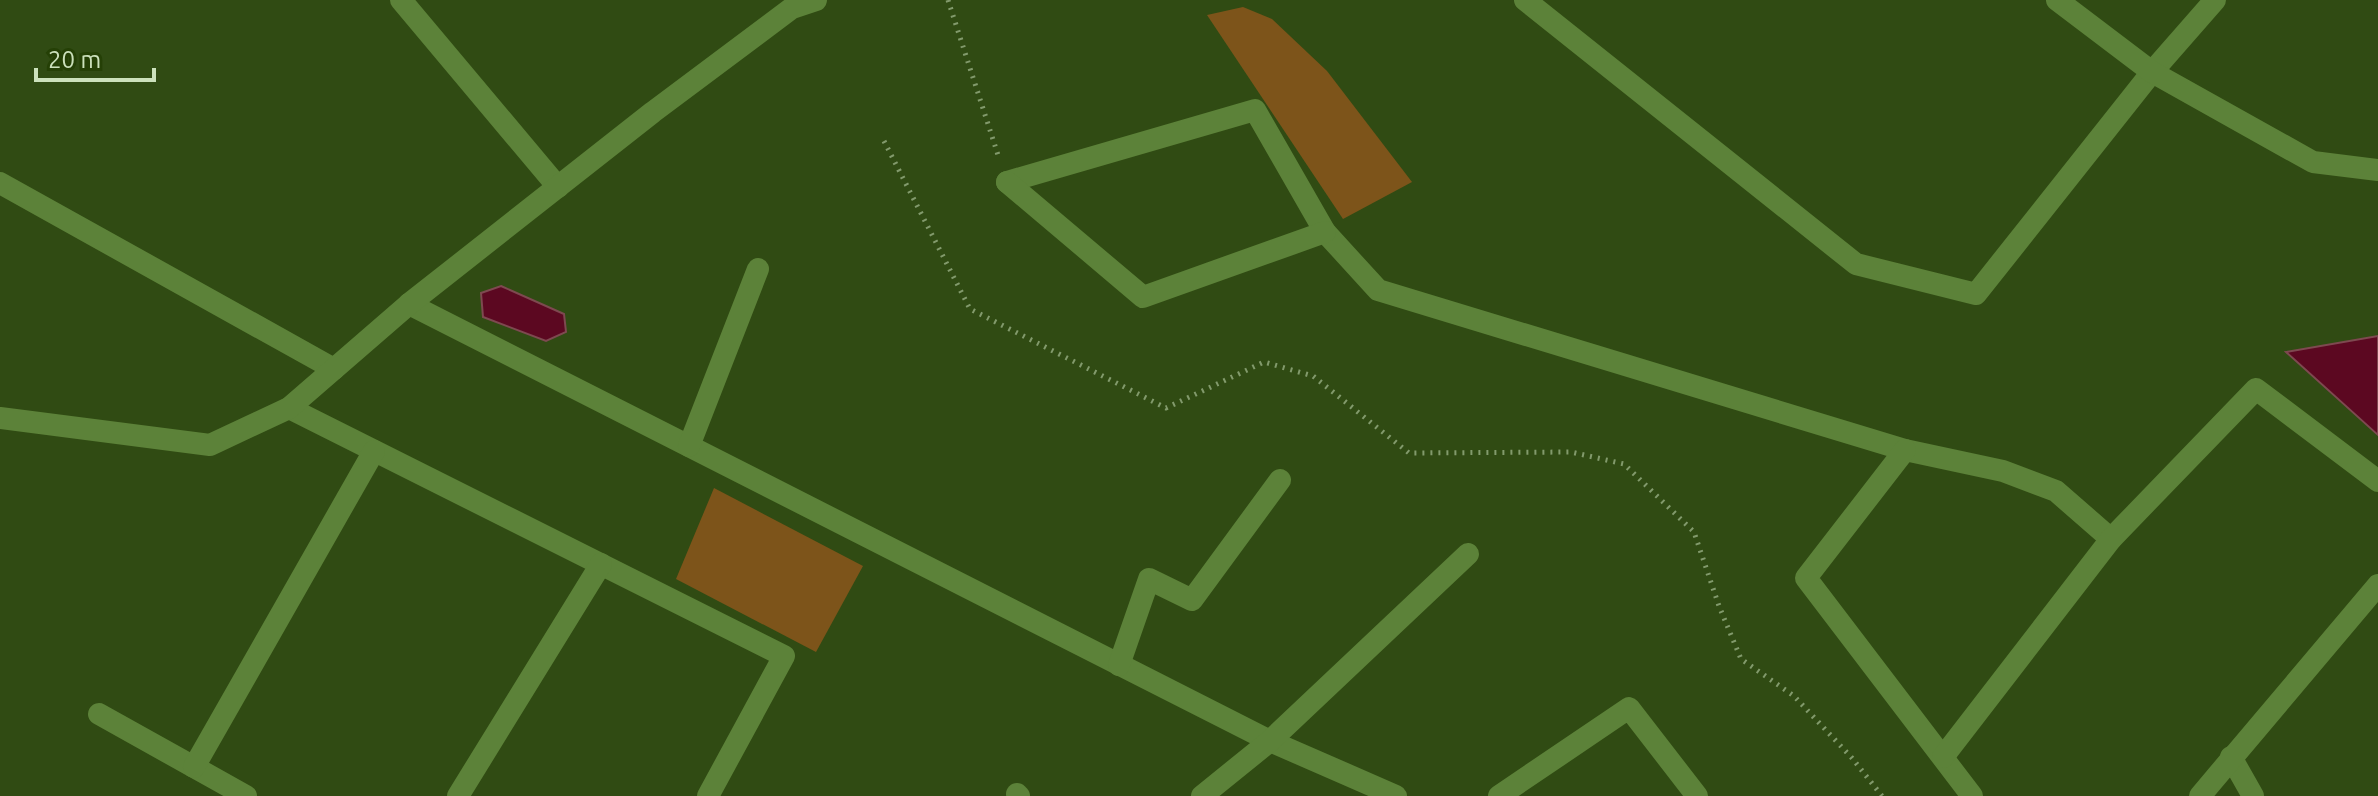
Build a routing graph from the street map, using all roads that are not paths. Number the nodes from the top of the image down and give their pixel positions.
1 (401, 0) edge
2 (816, 0) edge
3 (1525, 0) edge
4 (2057, 0) edge
5 (2215, 0) edge
6 (2152, 72) junction
7 (2378, 170) edge
8 (0, 183) edge
9 (558, 187) junction
10 (1325, 232) junction
11 (758, 269) dead end
12 (409, 304) junction
13 (334, 369) junction
14 (289, 408) junction
15 (0, 418) edge
16 (689, 446) junction
17 (1905, 450) junction
18 (374, 451) junction
19 (1280, 480) dead end
20 (2378, 481) edge
21 (2111, 539) junction
22 (1468, 554) dead end
23 (601, 564) junction
24 (2378, 585) edge
25 (1119, 665) junction
26 (99, 714) dead end
27 (1270, 741) junction
28 (1943, 757) junction
29 (2231, 757) junction
30 (194, 767) junction
31 (1352, 788) edge
32 (246, 796) edge
33 (458, 796) edge
34 (708, 796) edge
35 (1202, 796) edge
36 (1396, 796) edge
37 (1499, 796) edge
38 (1697, 796) edge
39 (1972, 796) edge
40 (2200, 796) edge
41 (2253, 796) edge

1 - 9 street
2 - 9 street
3 - 6 street
4 - 6 street
5 - 6 street
6 - 7 street
8 - 13 street
9 - 12 street
10 - 10 street
10 - 17 street
11 - 16 street
12 - 13 street
12 - 16 street
13 - 14 street
14 - 15 street
14 - 18 street
16 - 25 street
17 - 21 street
17 - 28 street
18 - 23 street
18 - 30 street
19 - 25 street
20 - 21 street
21 - 28 street
22 - 27 street
23 - 33 street
23 - 34 street
24 - 29 street
25 - 27 street
26 - 30 street
27 - 31 street
27 - 35 street
28 - 39 street
29 - 40 street
29 - 41 street
30 - 32 street
31 - 36 street
37 - 38 street

